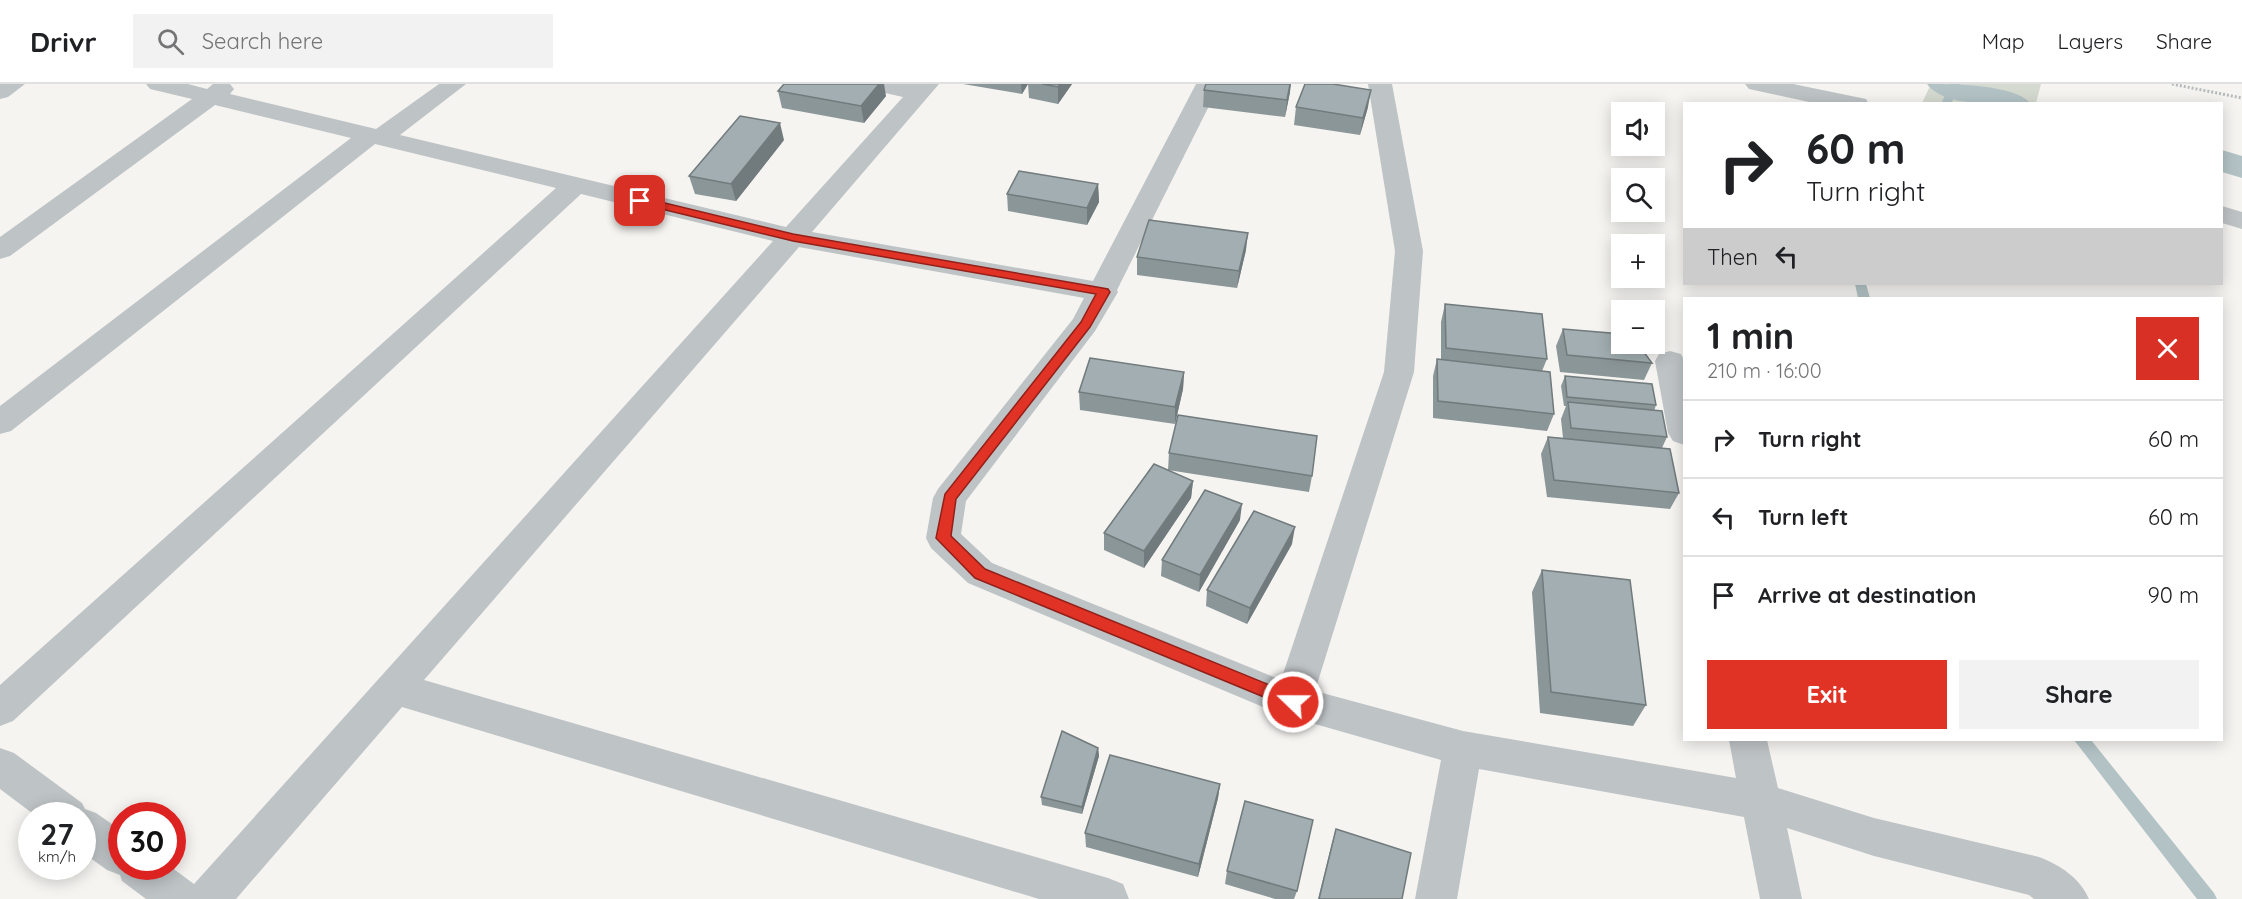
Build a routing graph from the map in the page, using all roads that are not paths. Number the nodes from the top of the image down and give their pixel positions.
1 (13, 84) edge
2 (158, 84) edge
3 (454, 84) edge
4 (875, 84) edge
5 (1208, 84) edge
6 (1380, 84) edge
7 (1757, 84) edge
8 (923, 88) edge
9 (220, 90) edge
10 (0, 92) edge
11 (1847, 102) edge
12 (375, 136) junction
13 (575, 185) junction
14 (2223, 214) edge
15 (2242, 221) edge
16 (793, 237) junction
17 (0, 250) edge
18 (1104, 292) junction
19 (1670, 361) dead end
20 (0, 423) edge
21 (1683, 428) edge
22 (394, 688) junction
23 (1293, 702) junction
24 (0, 710) edge
25 (1748, 741) edge
26 (1463, 749) junction
27 (0, 766) edge
28 (1761, 801) junction
29 (49, 802) edge
30 (154, 880) edge
31 (180, 899) edge
32 (208, 899) edge
33 (1108, 899) edge
34 (1436, 899) edge
35 (1781, 899) edge
36 (2068, 899) edge

1 - 10 street
2 - 9 street
3 - 12 street
4 - 8 street
5 - 18 street
6 - 23 street
7 - 11 street
8 - 16 street
9 - 12 street
9 - 17 street
12 - 13 street
12 - 20 street
13 - 16 street
13 - 24 street
14 - 15 street
16 - 18 street
16 - 22 street
18 - 23 street
19 - 21 street
22 - 32 street
22 - 33 street
23 - 26 street
25 - 28 street
26 - 28 street
26 - 34 street
27 - 29 street
28 - 35 street
28 - 36 street
30 - 31 street

